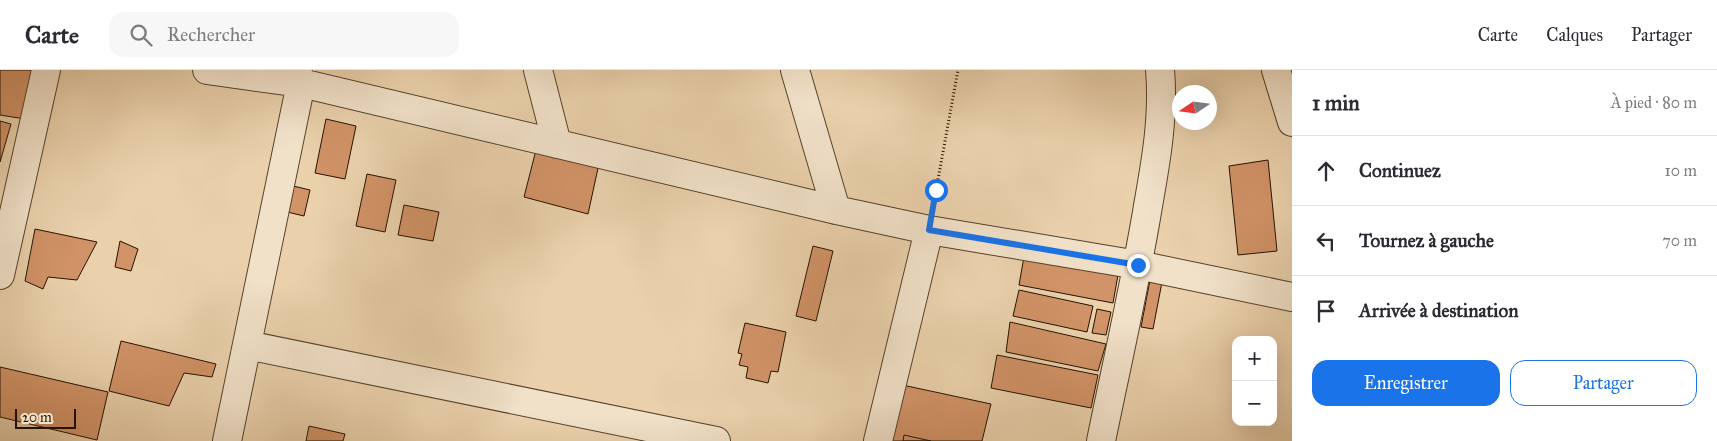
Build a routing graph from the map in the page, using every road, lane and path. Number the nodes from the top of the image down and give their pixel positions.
1 (46, 70) edge
2 (207, 70) edge
3 (538, 70) edge
4 (794, 70) edge
5 (958, 70) edge
6 (1160, 70) edge
7 (1276, 70) edge
8 (299, 77) edge
9 (1292, 122) edge
10 (557, 144) junction
11 (836, 210) junction
12 (929, 230) junction
13 (1138, 265) junction
14 (0, 275) edge
15 (1292, 297) edge
16 (247, 345) junction
17 (227, 441) edge
18 (716, 441) edge
19 (878, 441) edge
20 (1101, 441) edge

1 - 14 street
2 - 8 street
3 - 10 street
4 - 11 street
5 - 12 path
6 - 13 street
7 - 9 street
8 - 10 street
8 - 16 street
10 - 11 street
11 - 12 street
12 - 13 street
12 - 19 street
13 - 15 street
13 - 20 street
16 - 17 street
16 - 18 street

